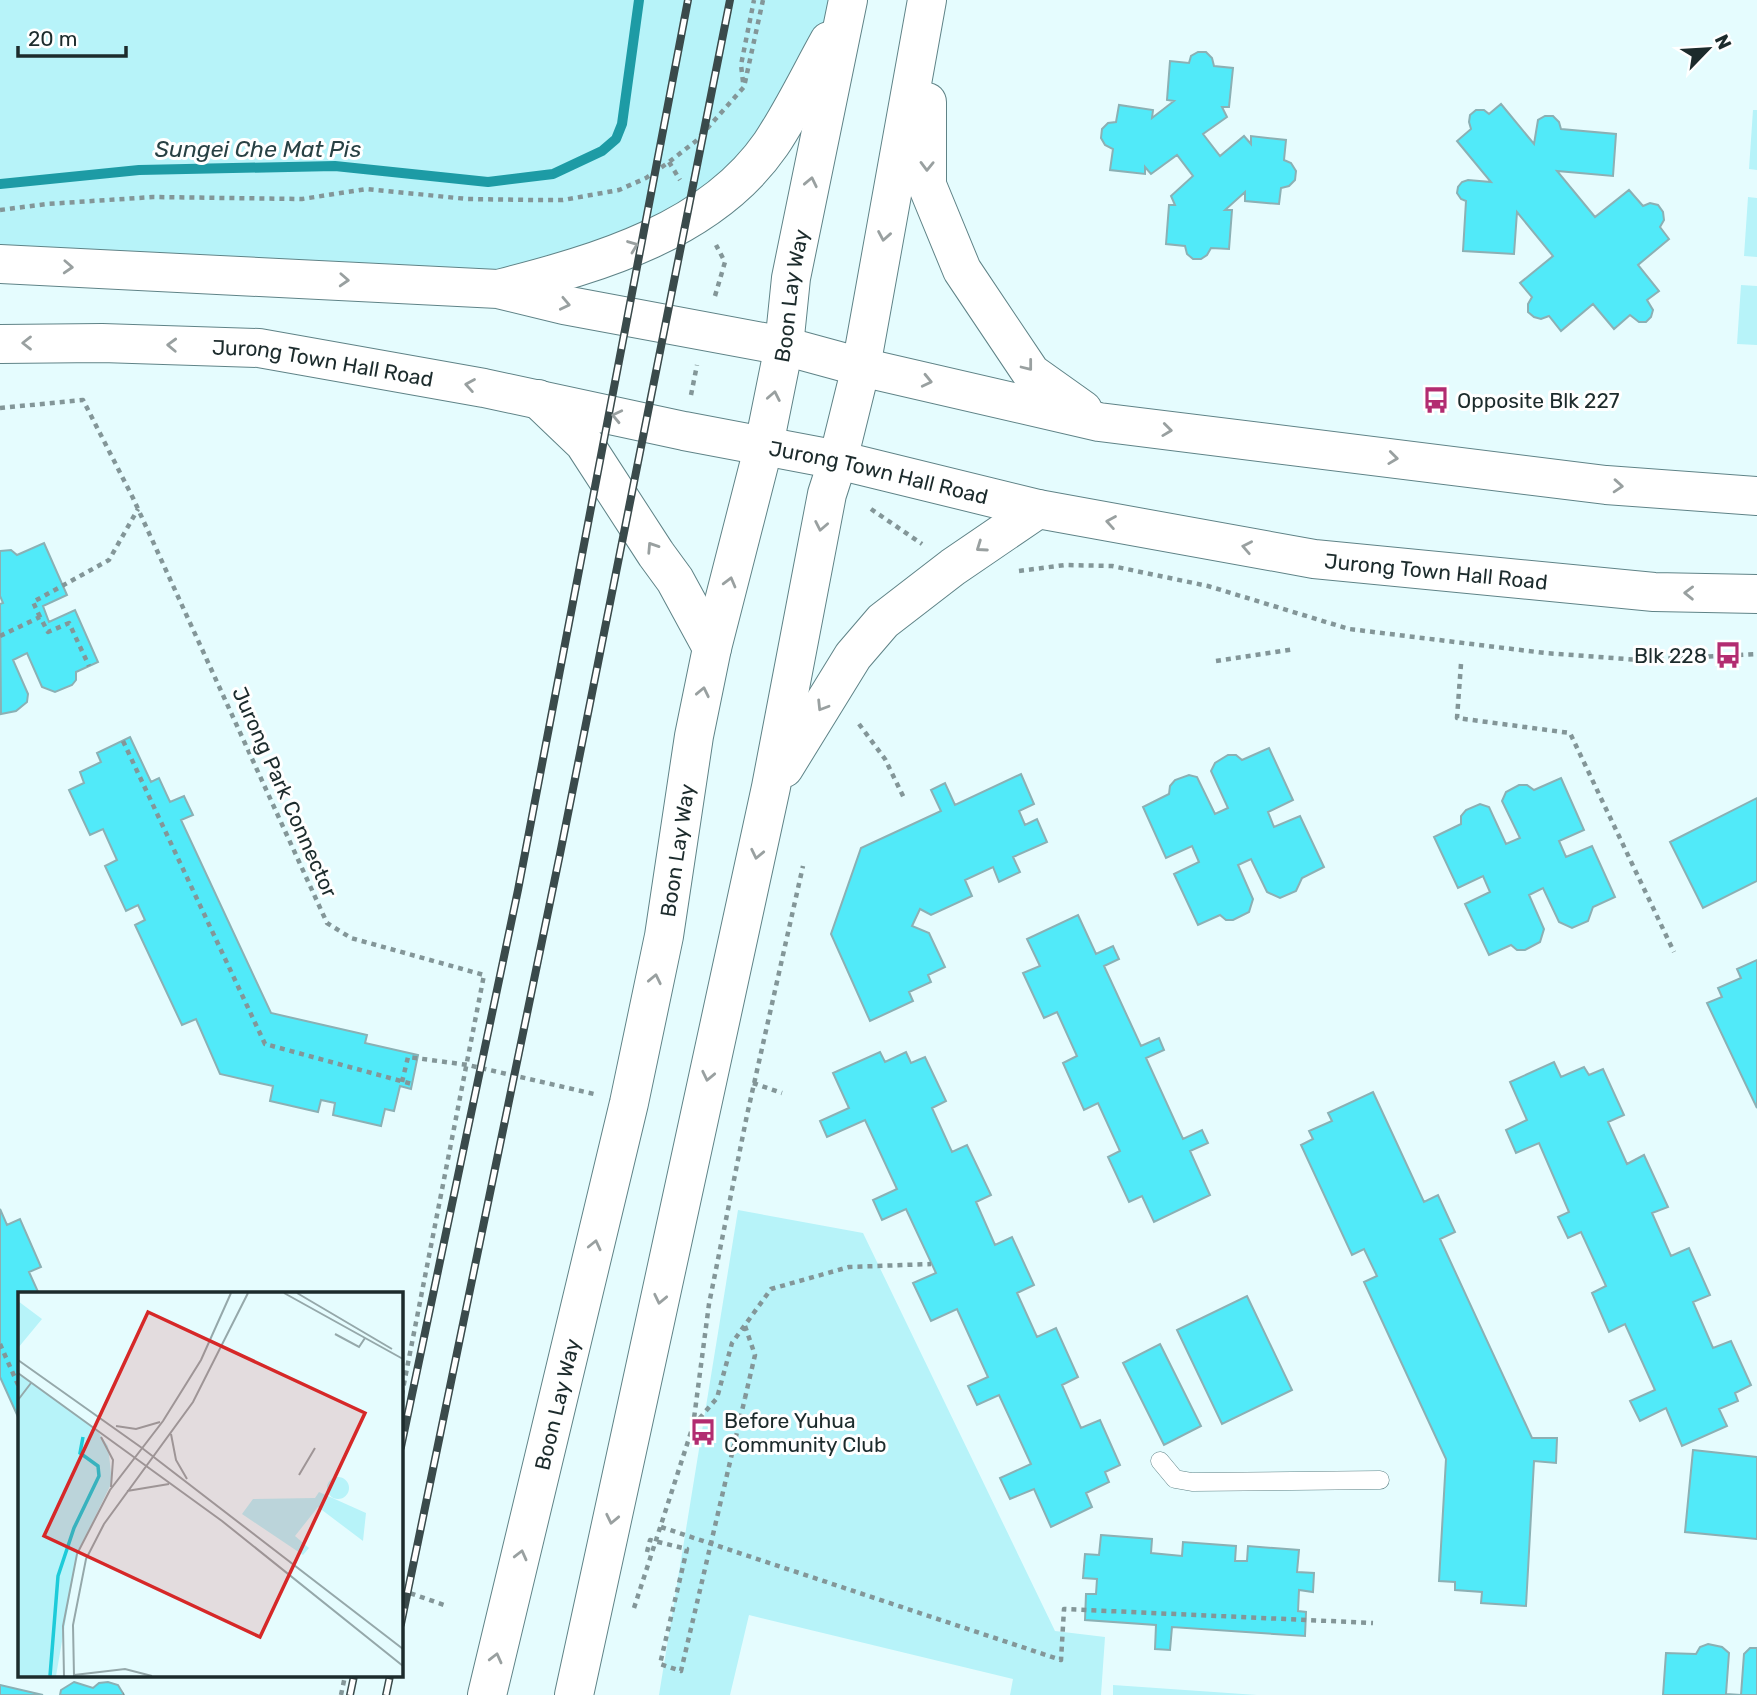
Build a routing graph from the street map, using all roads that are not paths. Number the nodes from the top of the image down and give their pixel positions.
1 (928, 0) edge
2 (847, 6) edge
3 (0, 264) edge
4 (498, 289) junction
5 (0, 344) edge
6 (784, 346) junction
7 (861, 367) junction
8 (537, 398) junction
9 (1099, 422) junction
10 (764, 445) junction
11 (838, 460) junction
12 (1757, 496) edge
13 (1038, 509) junction
14 (1757, 594) edge
15 (712, 648) junction
16 (771, 787) junction
17 (1160, 1461) dead end
18 (1380, 1480) dead end
19 (486, 1695) edge
20 (574, 1695) edge

1 -> 7 main road
1 -> 9 main road
4 -> 2 main road
6 -> 2 main road, Boon Lay Way
3 -> 4 main road
4 -> 6 main road
8 -> 5 main road, Jurong Town Hall Road
6 - 7 main road
10 -> 6 main road, Boon Lay Way
7 -> 9 main road
7 - 11 main road
10 -> 8 main road, Jurong Town Hall Road
15 -> 8 main road
9 -> 12 main road
10 - 11 main road, Jurong Town Hall Road
15 -> 10 main road, Boon Lay Way
11 - 13 main road, Jurong Town Hall Road
11 -> 16 main road
14 -> 13 main road, Jurong Town Hall Road
13 -> 16 main road
19 -> 15 main road, Boon Lay Way
16 -> 20 main road
17 - 18 lane

